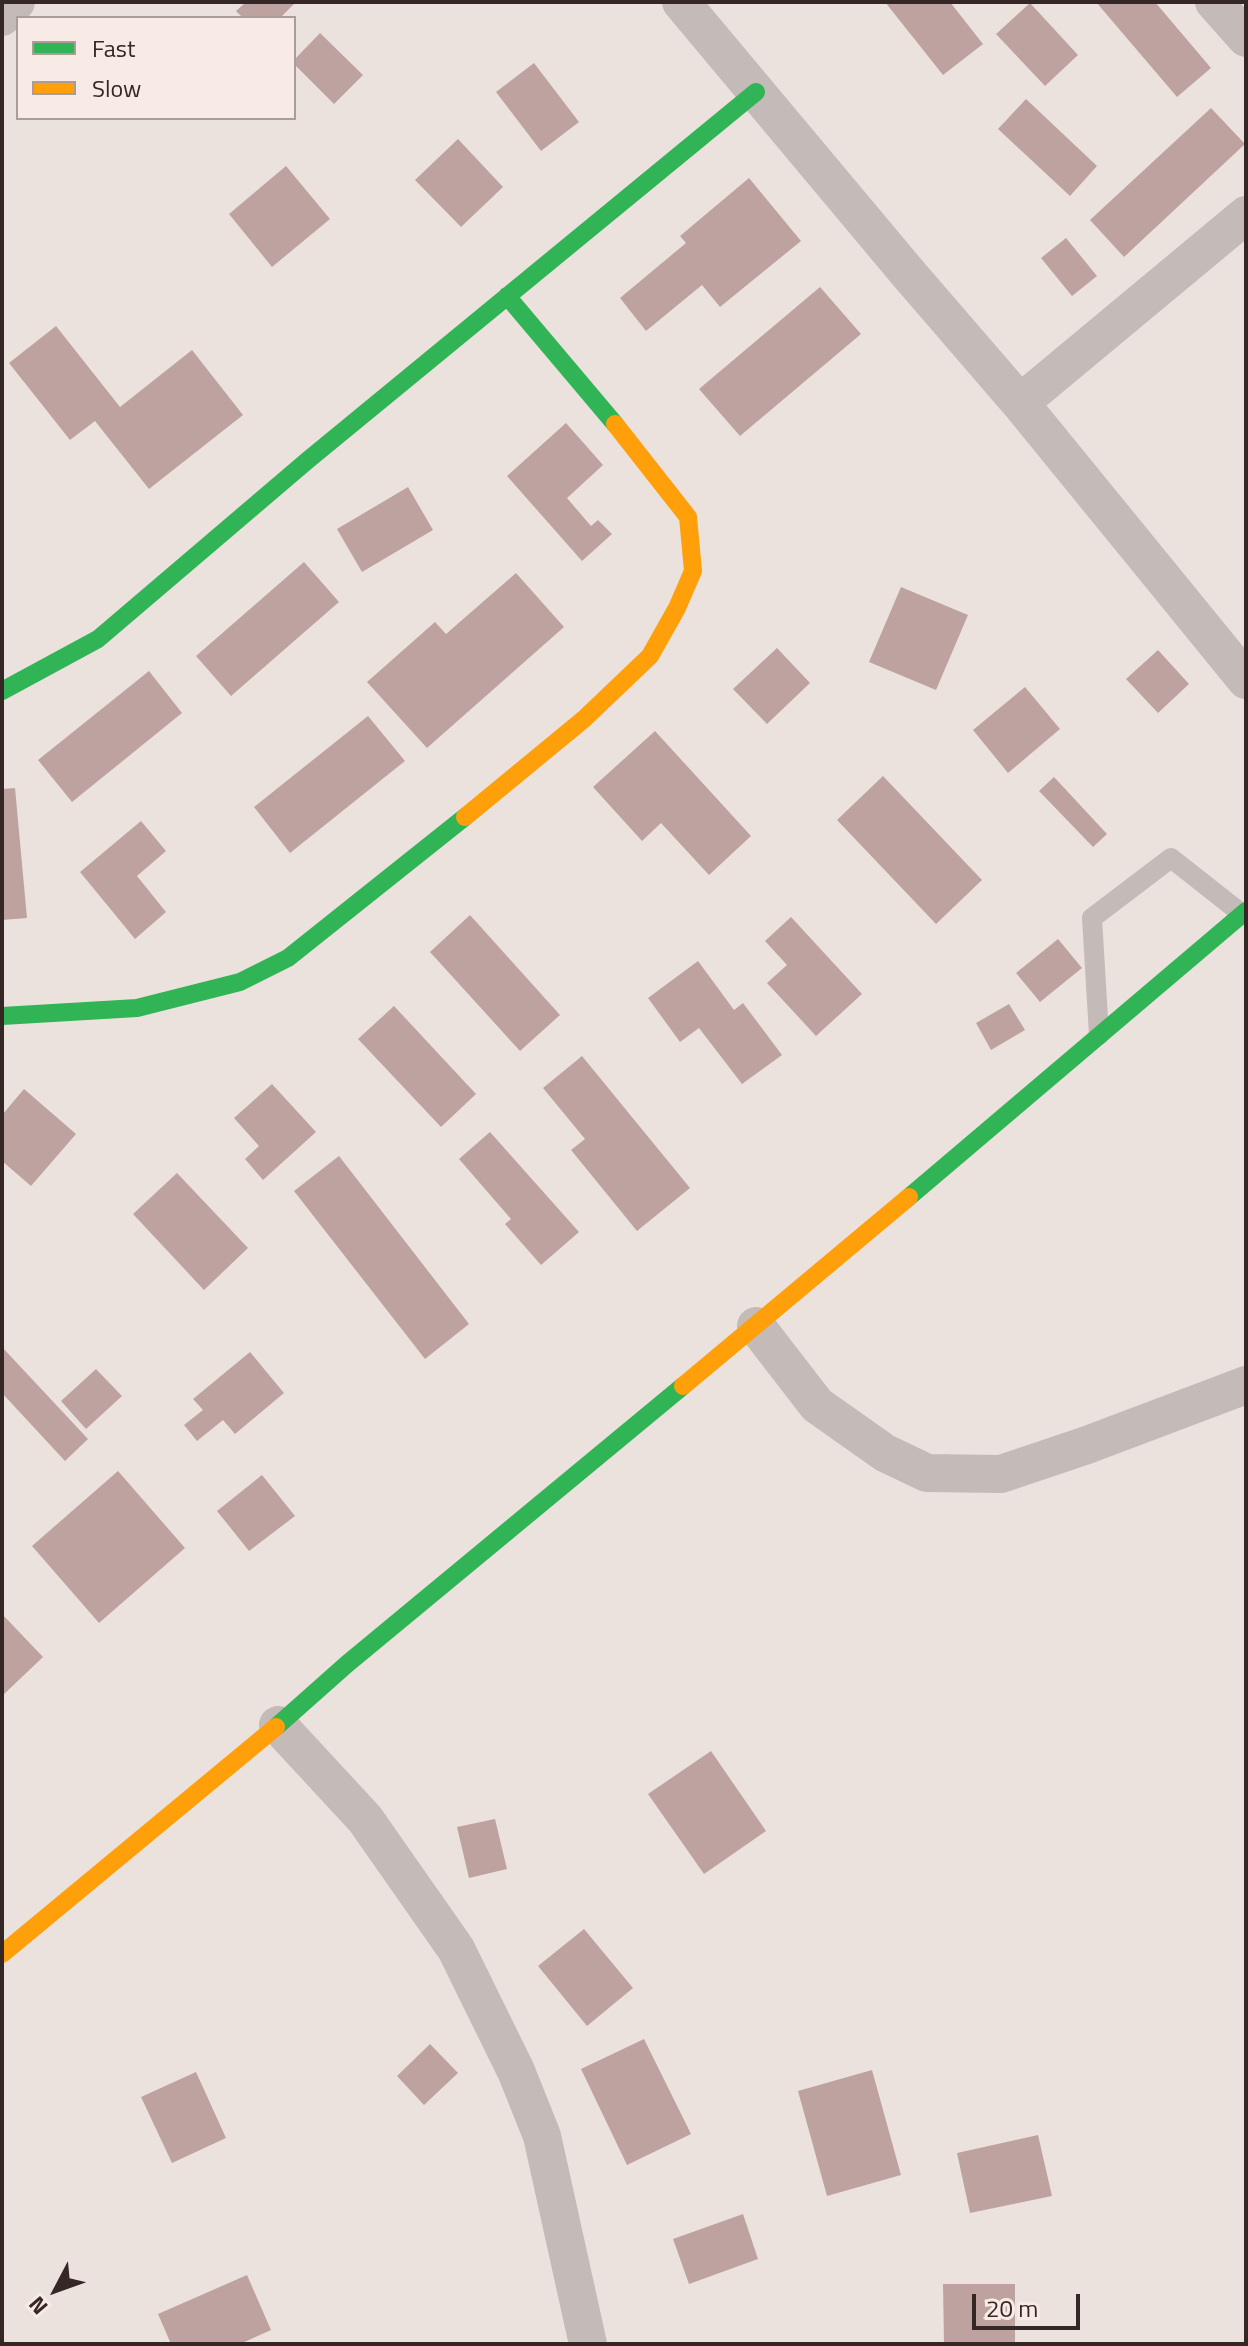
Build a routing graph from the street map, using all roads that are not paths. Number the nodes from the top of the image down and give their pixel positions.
1 (16, 2) edge
2 (681, 2) edge
3 (1214, 2) edge
4 (2, 17) edge
5 (1246, 38) edge
6 (756, 92) junction
7 (1246, 215) edge
8 (507, 296) junction
9 (1020, 403) junction
10 (1246, 680) edge
11 (2, 691) edge
12 (1244, 912) edge
13 (2, 1016) edge
14 (1099, 1036) junction
15 (756, 1326) junction
16 (1246, 1385) edge
17 (278, 1725) junction
18 (2, 1954) edge
19 (588, 2344) edge

1 - 4 street
2 - 6 street
3 - 5 street
6 - 8 street
6 - 9 street
7 - 9 street
8 - 11 street
8 - 13 street
9 - 10 street
12 - 14 street
12 - 14 lane
14 - 15 street
15 - 16 street
15 - 17 street
17 - 18 street
17 - 19 street

